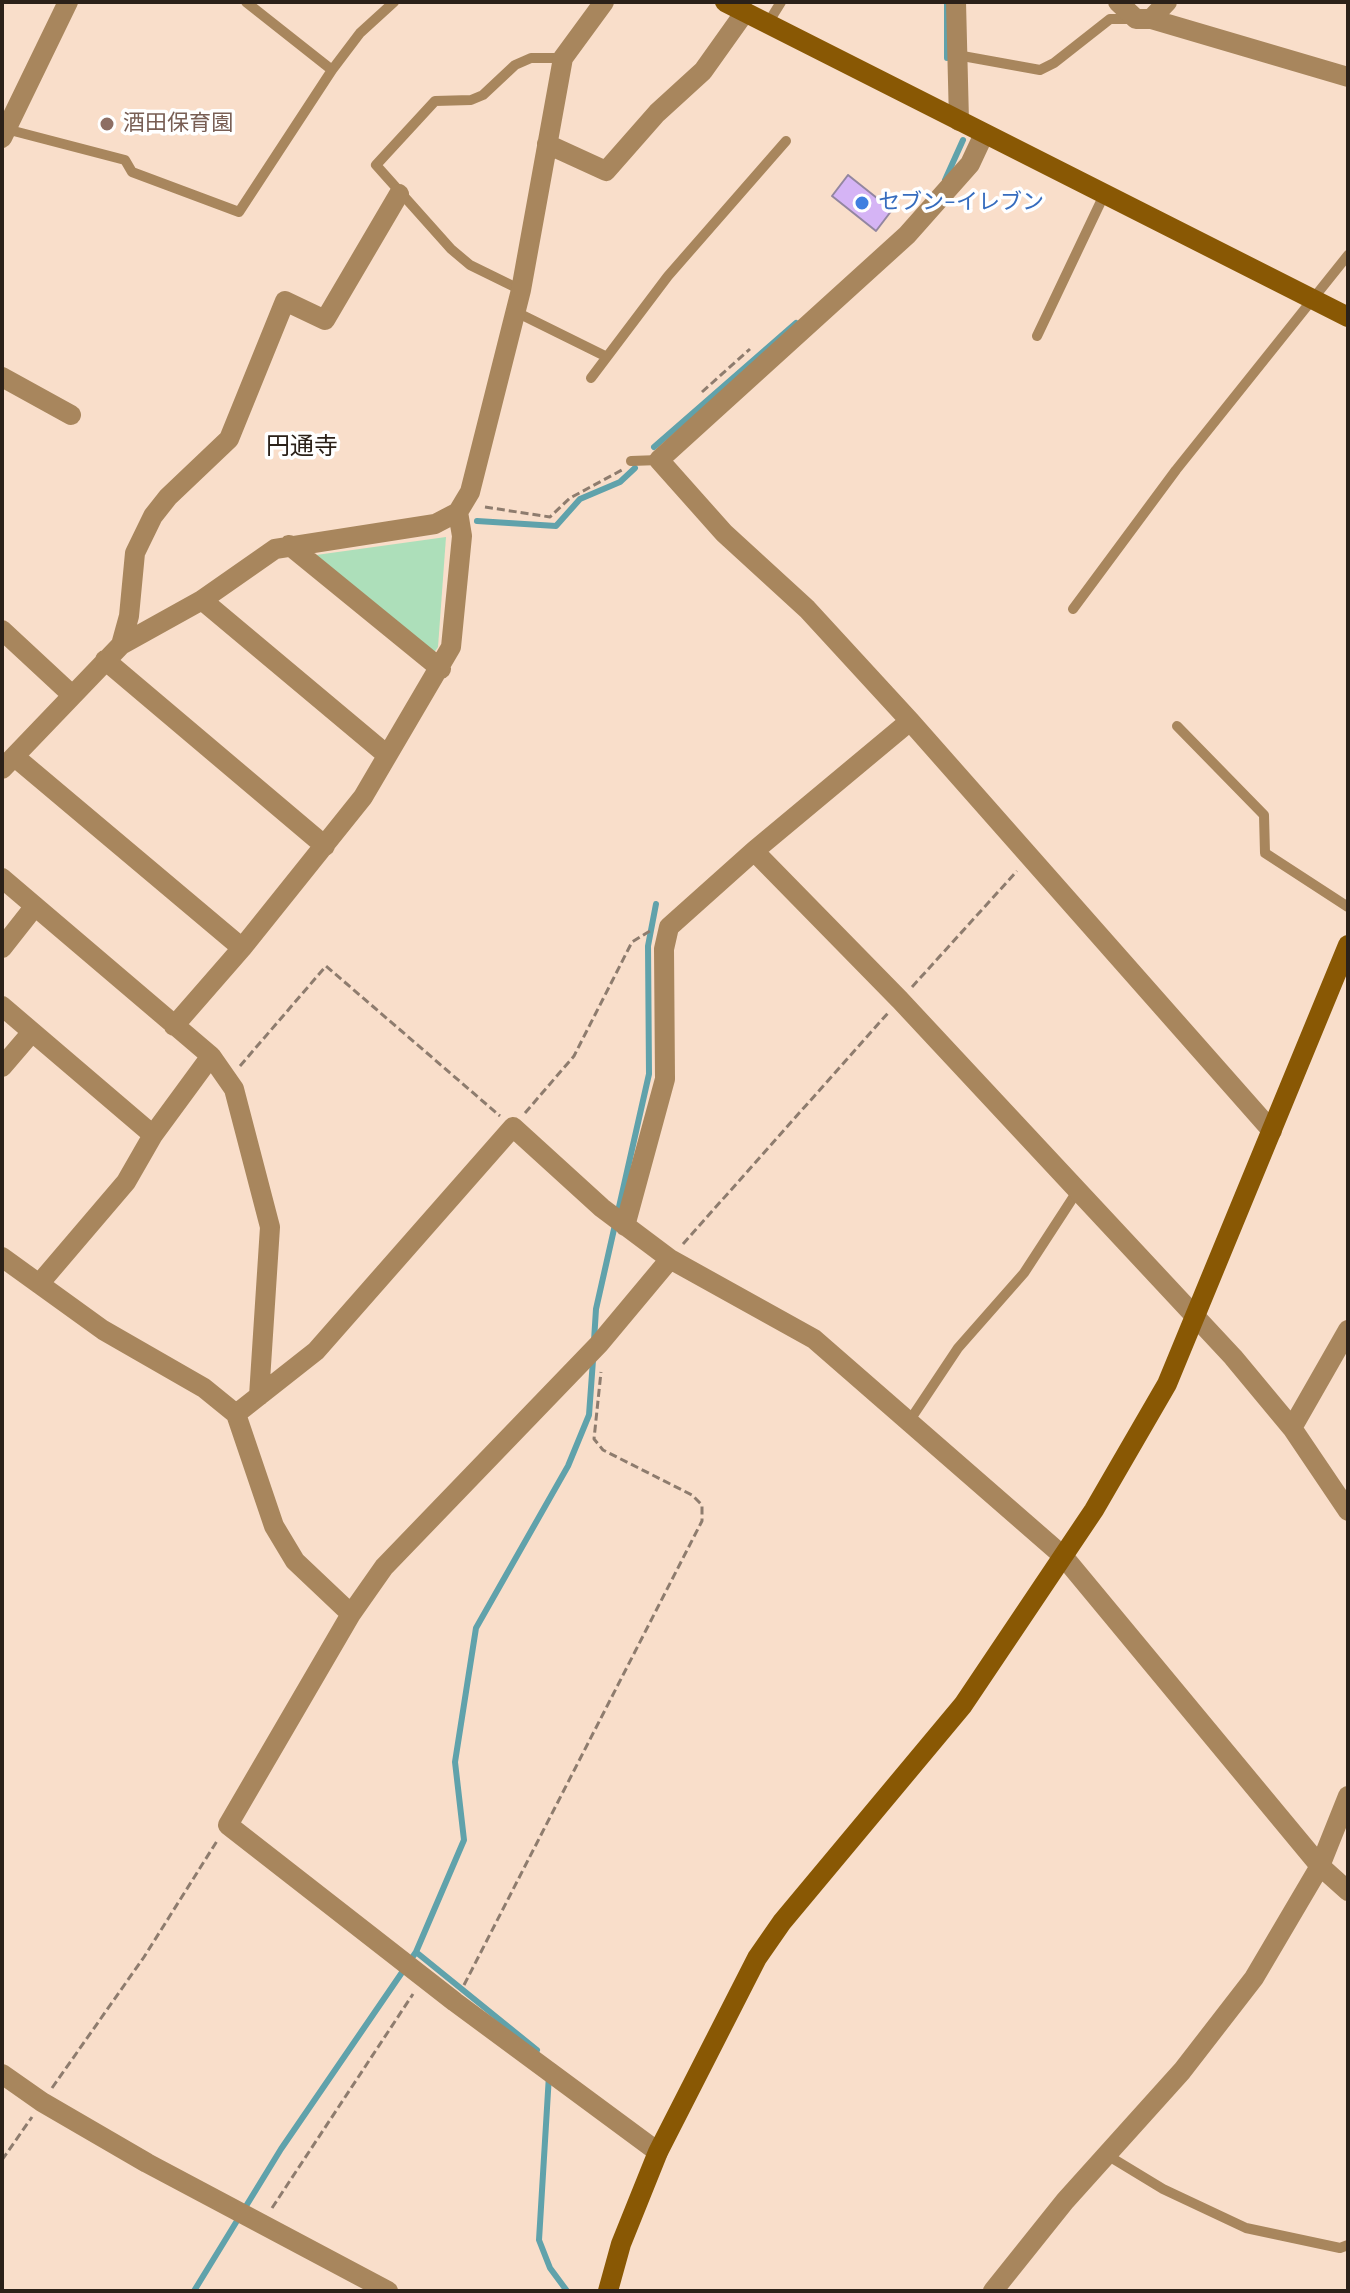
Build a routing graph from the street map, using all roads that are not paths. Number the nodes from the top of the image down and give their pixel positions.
1 (68, 2) edge
2 (246, 2) edge
3 (394, 2) edge
4 (604, 2) edge
5 (725, 2) edge
6 (781, 2) edge
7 (956, 2) edge
8 (1118, 2) edge
9 (1167, 2) edge
10 (745, 12) junction
11 (1143, 19) junction
12 (768, 23) junction
13 (957, 55) junction
14 (563, 58) junction
15 (332, 70) junction
16 (1348, 77) edge
17 (959, 121) junction
18 (4, 134) edge
19 (984, 134) junction
20 (786, 141) dead end
21 (547, 144) junction
22 (399, 194) junction
23 (1104, 195) junction
24 (1348, 255) edge
25 (521, 290) junction
26 (1315, 300) junction
27 (516, 312) junction
28 (1348, 317) edge
29 (1037, 336) dead end
30 (605, 356) junction
31 (2, 377) edge
32 (591, 378) dead end
33 (71, 415) dead end
34 (659, 460) junction
35 (631, 461) road end
36 (462, 508) junction
37 (289, 545) junction
38 (202, 600) junction
39 (1073, 609) dead end
40 (2, 630) edge
41 (121, 645) junction
42 (105, 660) junction
43 (441, 669) junction
44 (72, 695) junction
45 (910, 721) junction
46 (1177, 726) dead end
47 (387, 755) junction
48 (8, 763) edge
49 (325, 846) junction
50 (754, 851) junction
51 (2, 878) edge
52 (35, 906) junction
53 (1348, 907) edge
54 (1348, 945) edge
55 (2, 948) edge
56 (242, 948) junction
57 (2, 1006) edge
58 (174, 1026) junction
59 (32, 1032) junction
60 (211, 1056) junction
61 (2, 1067) edge
62 (1272, 1131) junction
63 (153, 1135) junction
64 (1078, 1190) junction
65 (625, 1226) junction
66 (2, 1257) edge
67 (670, 1259) junction
68 (39, 1284) junction
69 (1196, 1320) junction
70 (1348, 1330) edge
71 (259, 1396) junction
72 (236, 1414) junction
73 (910, 1420) junction
74 (1292, 1428) junction
75 (1348, 1511) edge
76 (1063, 1556) junction
77 (351, 1614) junction
78 (1348, 1796) edge
79 (1320, 1866) junction
80 (1348, 1891) edge
81 (2, 2074) edge
82 (658, 2152) junction
83 (1107, 2155) junction
84 (1348, 2245) edge
85 (388, 2291) edge
86 (608, 2291) edge
87 (993, 2291) edge

1 - 18 street
2 - 15 lane
3 - 15 lane
4 - 14 street
5 - 10 street
6 - 12 lane
7 - 13 street
8 - 11 street
9 - 11 street
10 - 12 street
10 - 21 street
11 - 13 lane
11 - 16 street
12 - 17 street
13 - 17 street
14 - 21 street
14 - 22 lane
15 - 18 lane
17 - 19 street
19 - 23 street
19 - 34 street
20 - 30 lane
21 - 25 street
22 - 25 lane
22 - 41 street
23 - 26 street
23 - 29 lane
24 - 26 lane
25 - 27 street
26 - 28 street
26 - 39 lane
27 - 30 lane
27 - 36 street
30 - 32 lane
31 - 33 street
34 - 35 lane
34 - 45 street
36 - 37 street
36 - 43 street
37 - 38 street
37 - 43 street
38 - 41 street
38 - 47 street
40 - 44 street
41 - 42 street
42 - 44 street
42 - 49 street
43 - 47 street
44 - 48 street
45 - 50 street
45 - 62 street
46 - 53 lane
47 - 49 street
48 - 56 street
49 - 56 street
50 - 64 street
50 - 65 street
51 - 52 street
52 - 55 street
52 - 58 street
54 - 62 street
56 - 58 street
57 - 59 street
58 - 60 street
59 - 61 street
59 - 63 street
60 - 63 street
60 - 71 street
62 - 69 street
63 - 68 street
64 - 69 street
64 - 73 lane
65 - 67 street
65 - 71 street
66 - 68 street
67 - 73 street
67 - 77 street
68 - 72 street
69 - 74 street
69 - 76 street
70 - 74 street
71 - 72 street
72 - 77 street
73 - 76 street
74 - 75 street
76 - 79 street
76 - 82 street
77 - 82 street
78 - 79 street
79 - 80 street
79 - 83 street
81 - 85 street
82 - 86 street
83 - 84 lane
83 - 87 street

